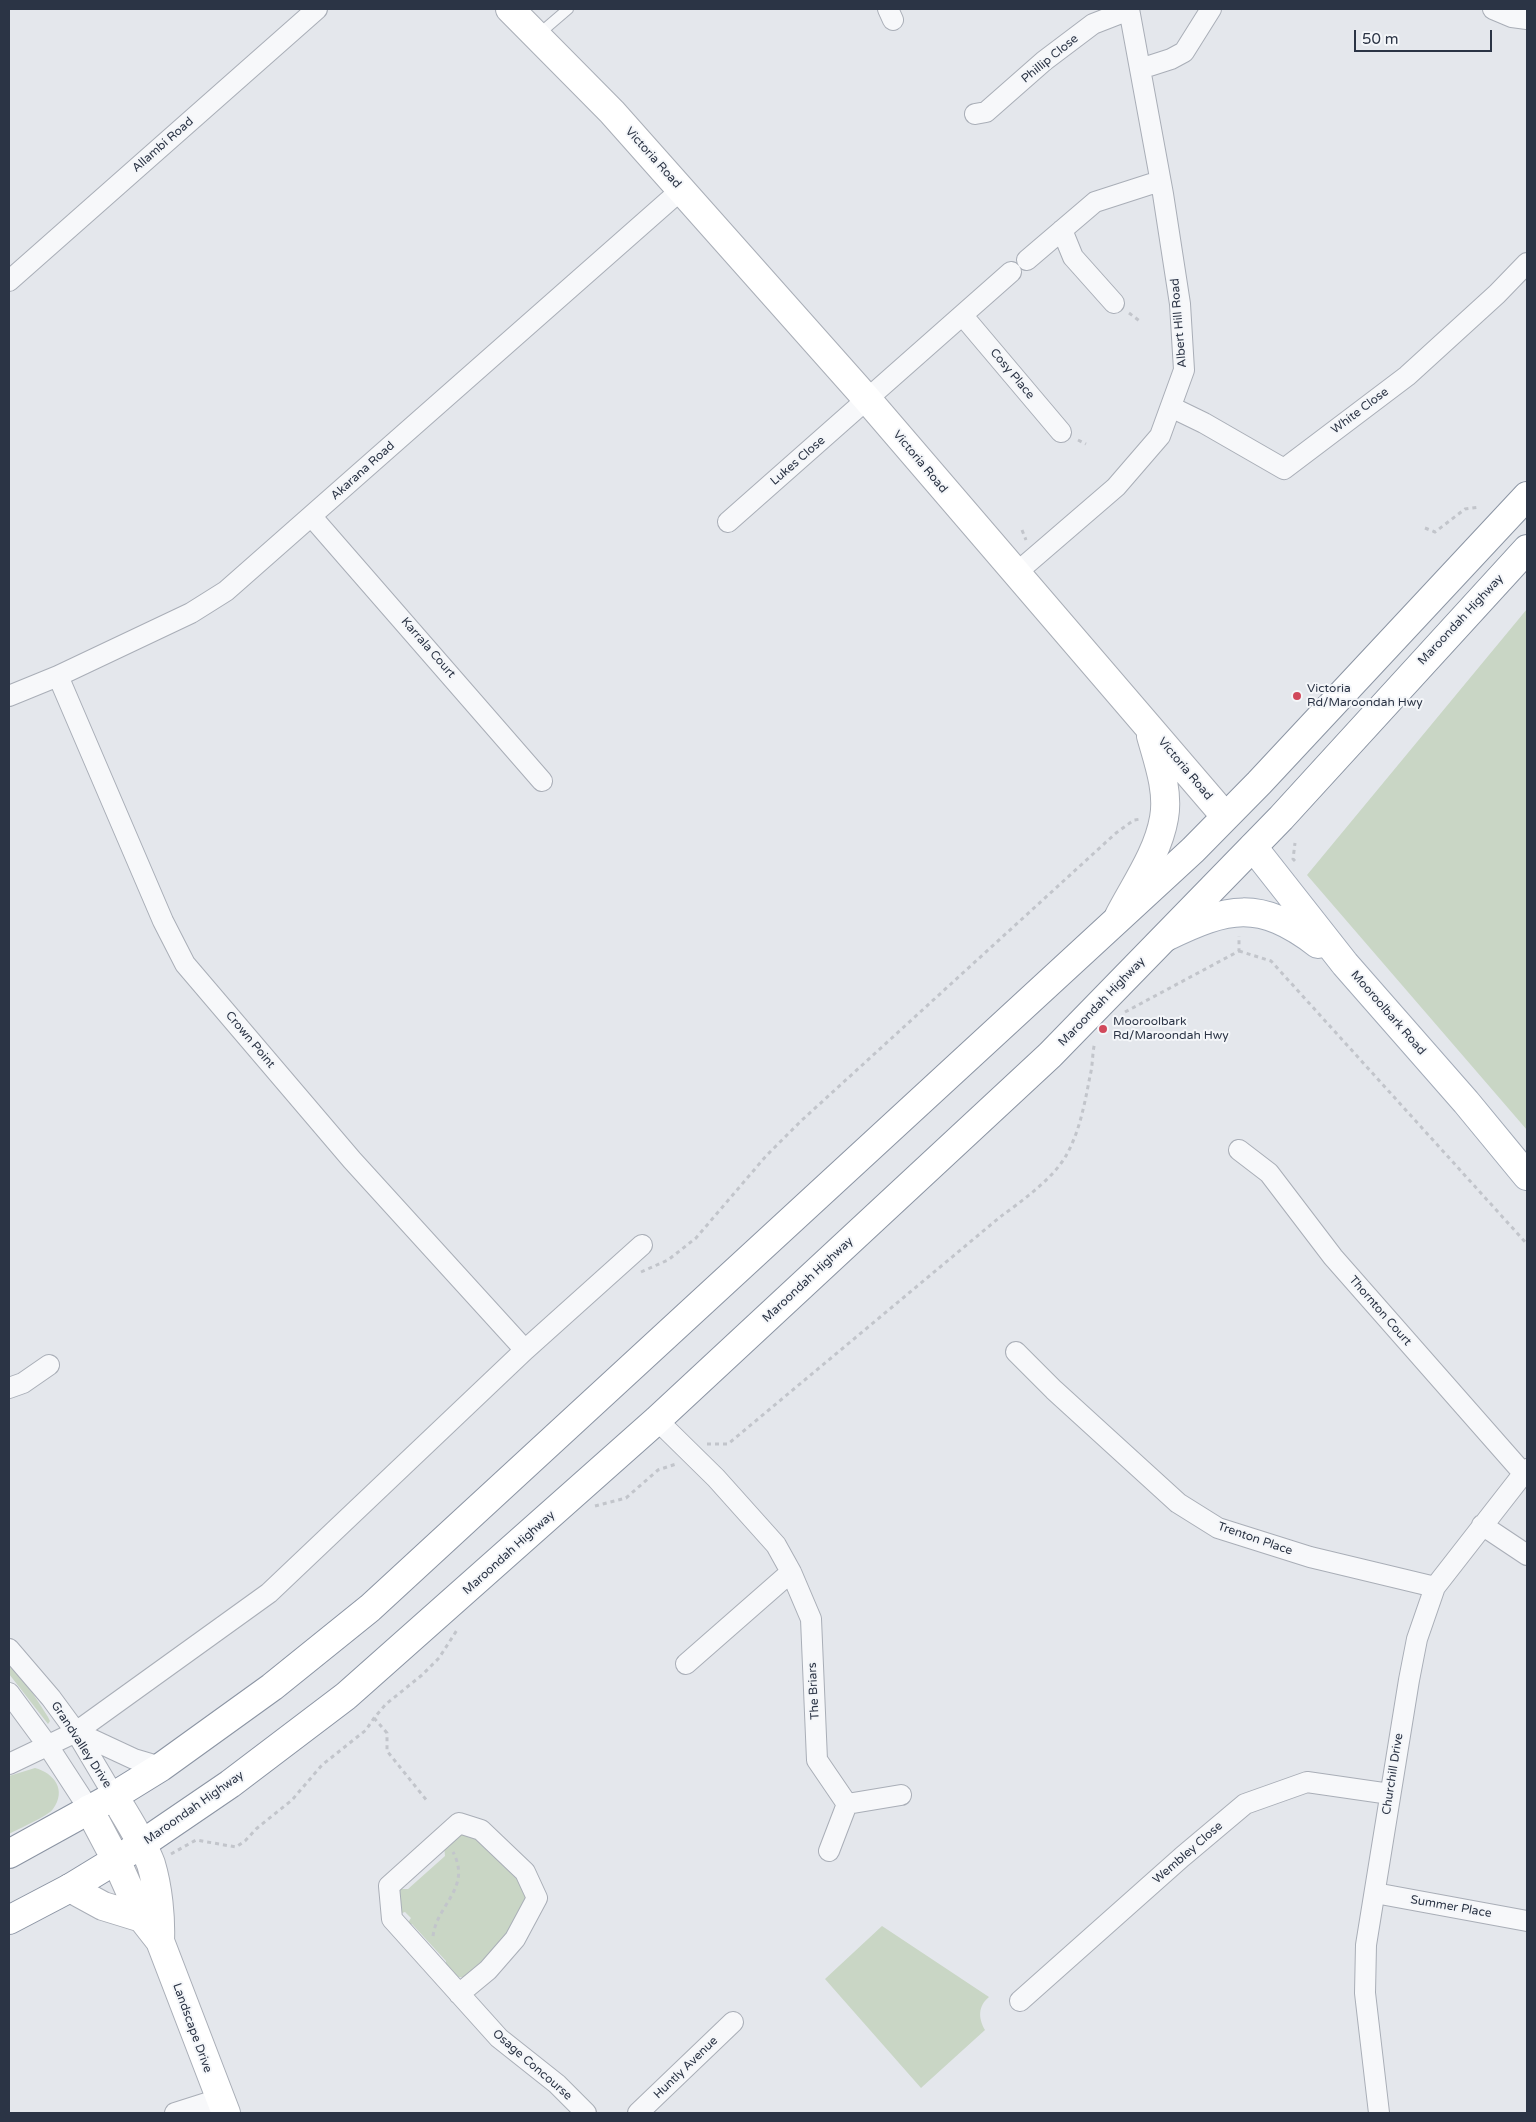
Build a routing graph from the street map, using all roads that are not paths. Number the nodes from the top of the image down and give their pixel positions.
1 (317, 9) edge
2 (510, 9) edge
3 (568, 9) edge
4 (1129, 9) edge
5 (1211, 9) edge
6 (1493, 9) edge
7 (539, 18) edge
8 (1527, 19) edge
9 (1140, 69) junction
10 (612, 112) junction
11 (975, 114) dead end
12 (1160, 181) junction
13 (681, 190) junction
14 (1062, 230) junction
15 (1527, 263) edge
16 (9, 281) edge
17 (1114, 303) dead end
18 (963, 316) junction
19 (867, 400) junction
20 (1171, 407) junction
21 (1061, 432) dead end
22 (1527, 496) edge
23 (312, 517) junction
24 (728, 522) dead end
25 (1527, 549) edge
26 (1015, 574) junction
27 (58, 676) junction
28 (9, 696) edge
29 (1149, 727) junction
30 (542, 781) dead end
31 (1225, 816) junction
32 (1253, 847) junction
33 (1117, 920) junction
34 (1165, 937) junction
35 (1345, 964) junction
36 (1238, 1150) dead end
37 (1527, 1176) edge
38 (642, 1245) dead end
39 (526, 1350) junction
40 (1016, 1352) dead end
41 (49, 1365) dead end
42 (9, 1388) edge
43 (657, 1420) junction
44 (1525, 1471) edge
45 (1482, 1525) junction
46 (1527, 1556) edge
47 (791, 1572) junction
48 (1435, 1587) junction
49 (9, 1649) edge
50 (686, 1664) dead end
51 (9, 1693) edge
52 (76, 1732) junction
53 (48, 1746) junction
54 (9, 1764) edge
55 (161, 1767) junction
56 (1390, 1794) junction
57 (901, 1795) dead end
58 (114, 1796) junction
59 (847, 1804) junction
60 (89, 1809) junction
61 (829, 1851) dead end
62 (9, 1854) edge
63 (146, 1855) junction
64 (116, 1860) junction
65 (70, 1888) junction
66 (1375, 1893) junction
67 (142, 1918) junction
68 (9, 1920) edge
69 (1527, 1921) edge
70 (160, 1941) junction
71 (459, 1994) junction
72 (1020, 2001) dead end
73 (733, 2022) dead end
74 (222, 2106) edge
75 (175, 2113) edge
76 (586, 2113) edge
77 (638, 2113) edge
78 (1379, 2113) edge

1 - 16 street, Allambi Road
2 - 10 main road, Victoria Road
3 - 7 lane
4 - 9 street, Albert Hill Road
4 - 11 street, Phillip Close
5 - 9 street
6 - 8 street
7 - 10 main road, Victoria Road
9 - 12 street, Albert Hill Road
10 - 13 main road, Victoria Road
12 - 14 street
12 - 20 street, Albert Hill Road
13 - 19 main road, Victoria Road
13 - 23 street, Akarana Road
14 - 17 street
14 - 18 street
15 - 20 street, White Close
18 - 19 street
18 - 21 street, Cosy Place
19 - 24 street, Lukes Close
19 - 26 main road, Victoria Road
20 - 26 street, Albert Hill Road
22 - 31 main road
23 - 27 street, Akarana Road
23 - 30 street, Karrala Court
25 - 32 main road, Maroondah Highway
26 - 29 main road, Victoria Road
27 - 28 street, Akarana Road
27 - 39 street, Crown Point
29 - 31 main road, Victoria Road
29 - 33 main road
31 - 32 main road, Victoria Road
31 - 33 main road
32 - 34 main road, Maroondah Highway
32 - 35 main road, Mooroolbark Road
33 - 55 main road
34 - 35 main road
34 - 43 main road, Maroondah Highway
35 - 37 main road, Mooroolbark Road
36 - 44 street, Thornton Court
38 - 39 street
39 - 52 street
40 - 48 street, Trenton Place
41 - 42 street
43 - 47 street, The Briars
43 - 63 main road, Maroondah Highway
44 - 45 street, Churchill Drive
45 - 46 street
45 - 48 street, Churchill Drive
47 - 50 street
47 - 59 street, The Briars
48 - 56 street, Churchill Drive
49 - 52 street, Grandvalley Drive
51 - 53 street
52 - 53 street
52 - 55 street
52 - 58 street, Grandvalley Drive
53 - 54 street
53 - 60 street
55 - 58 main road
56 - 66 street, Churchill Drive
56 - 72 street, Wembley Close
57 - 59 street
58 - 60 main road
58 - 63 main road, Landscape Drive
59 - 61 street
60 - 62 main road
60 - 64 main road, Landscape Drive
63 - 64 main road, Maroondah Highway
63 - 70 main road, Landscape Drive
64 - 65 main road, Maroondah Highway
64 - 67 main road, Landscape Drive
65 - 67 main road
65 - 68 main road, Maroondah Highway
66 - 69 street, Summer Place
66 - 78 street, Churchill Drive
67 - 70 main road, Landscape Drive
70 - 74 main road, Landscape Drive
71 - 71 street, Osage Concourse
71 - 76 street, Osage Concourse
73 - 77 street, Huntly Avenue
74 - 75 street

